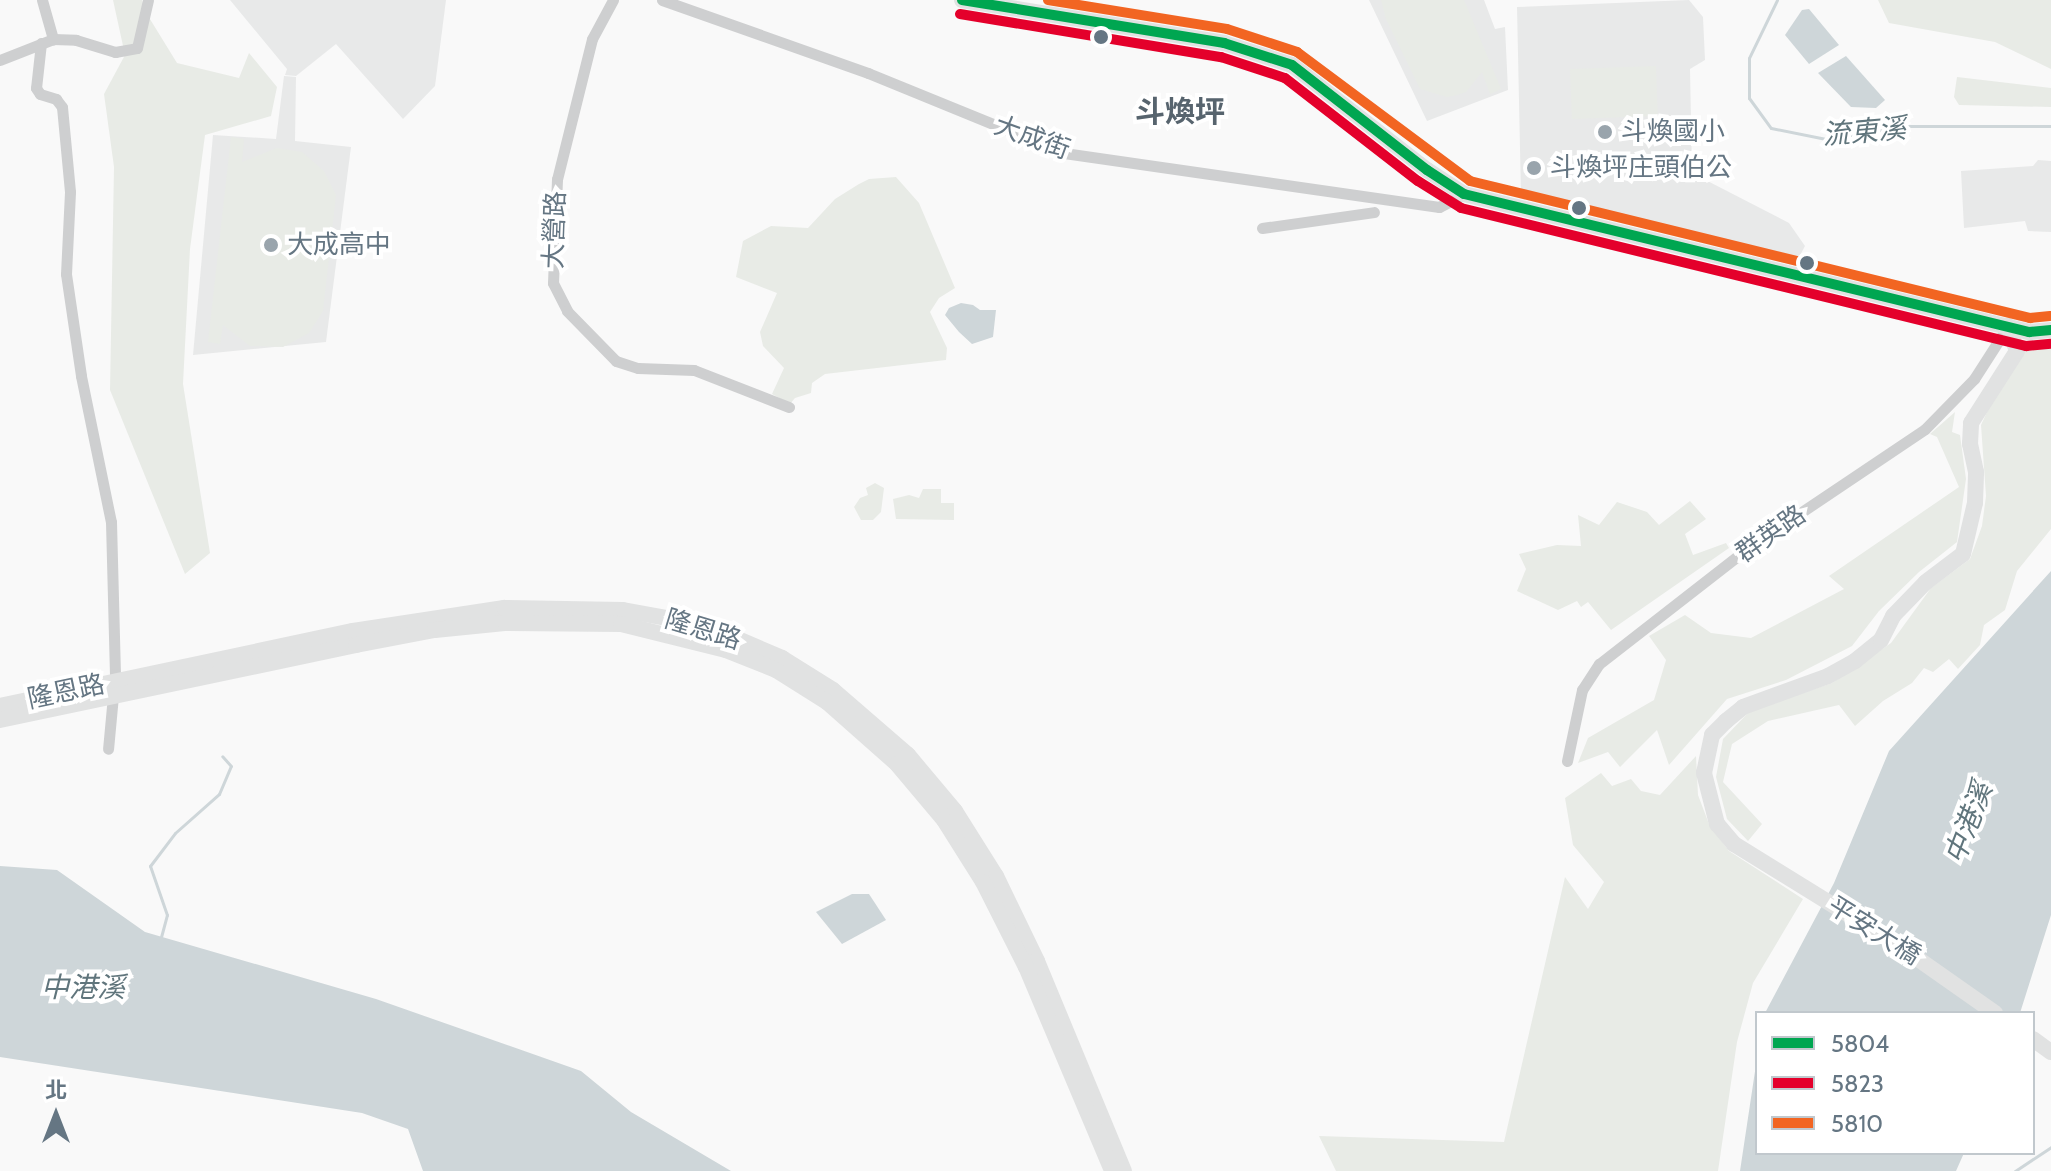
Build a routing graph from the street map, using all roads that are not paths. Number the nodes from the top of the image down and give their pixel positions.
1 (42, 0) edge
2 (148, 0) edge
3 (613, 0) edge
4 (662, 0) edge
5 (962, 0) edge
6 (53, 39) junction
7 (41, 43) junction
8 (0, 60) edge
9 (1464, 194) junction
10 (1374, 212) dead end
11 (1262, 228) dead end
12 (2008, 326) junction
13 (2051, 330) edge
14 (789, 407) dead end
15 (0, 706) edge
16 (0, 720) edge
17 (108, 749) dead end
18 (1567, 761) dead end
19 (990, 879) junction
20 (1992, 1011) edge
21 (1112, 1171) edge
22 (1124, 1171) edge

1 - 6 street
2 - 6 street
3 - 14 street, 大營路
4 - 9 street, 大成街
5 - 9 main road
6 - 7 street
7 - 8 street
7 - 17 street
9 - 12 main road
10 - 11 street
12 - 13 main road
12 - 18 street, 群英路
12 - 20 main road, 平安大橋
15 - 19 main road, 隆恩路
16 - 19 main road, 隆恩路
19 - 21 main road, 隆恩路
19 - 22 main road, 隆恩路

